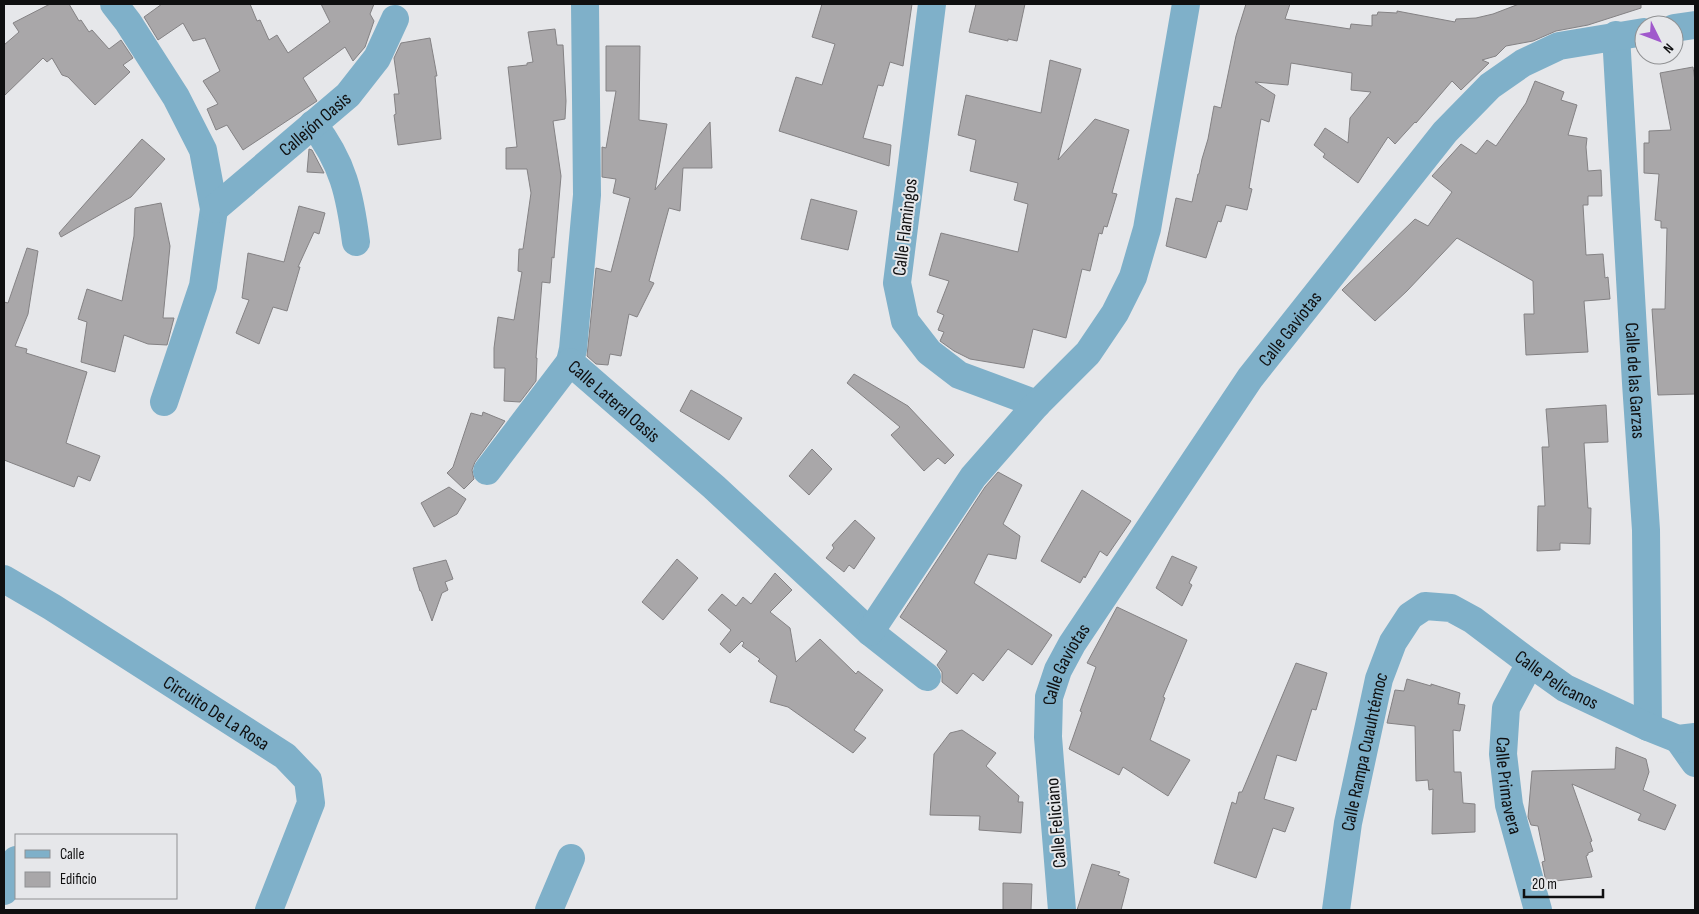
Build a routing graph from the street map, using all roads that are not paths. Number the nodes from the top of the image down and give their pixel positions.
1 (114, 4) edge
2 (585, 4) edge
3 (932, 4) edge
4 (1186, 4) edge
5 (395, 19) dead end
6 (1634, 33) edge
7 (1616, 36) junction
8 (313, 124) junction
9 (214, 209) junction
10 (356, 242) dead end
11 (570, 362) junction
12 (164, 402) dead end
13 (1037, 404) junction
14 (487, 471) dead end
15 (4, 579) edge
16 (1425, 606) joint
17 (870, 632) junction
18 (1530, 663) junction
19 (926, 676) dead end
20 (1648, 727) junction
21 (1048, 737) joint
22 (1687, 738) edge
23 (1695, 763) edge
24 (570, 858) dead end
25 (15, 863) edge
26 (4, 891) edge
27 (269, 910) edge
28 (549, 910) edge
29 (1062, 910) edge
30 (1336, 910) edge
31 (1538, 910) edge

1 - 9 street
2 - 11 street, Calle Lateral Oasis
3 - 13 street, Calle Flamingos
4 - 13 street
5 - 8 street, Callejón Oasis
6 - 7 street, Calle Gaviotas
7 - 20 street, Calle de las Garzas
7 - 21 street, Calle Gaviotas
8 - 9 street, Callejón Oasis
8 - 10 street
9 - 12 street
11 - 14 street
11 - 17 street, Calle Lateral Oasis
13 - 17 street
15 - 27 street, Circuito De La Rosa
16 - 18 street, Calle Pelícanos
16 - 30 street, Calle Rampa Cuauhtémoc
17 - 19 street, Calle Lateral Oasis
18 - 20 street, Calle Pelícanos
18 - 31 street, Calle Primavera
20 - 22 street, Calle Pelícanos
21 - 29 street, Calle Feliciano
22 - 23 street
24 - 28 street
25 - 26 street

